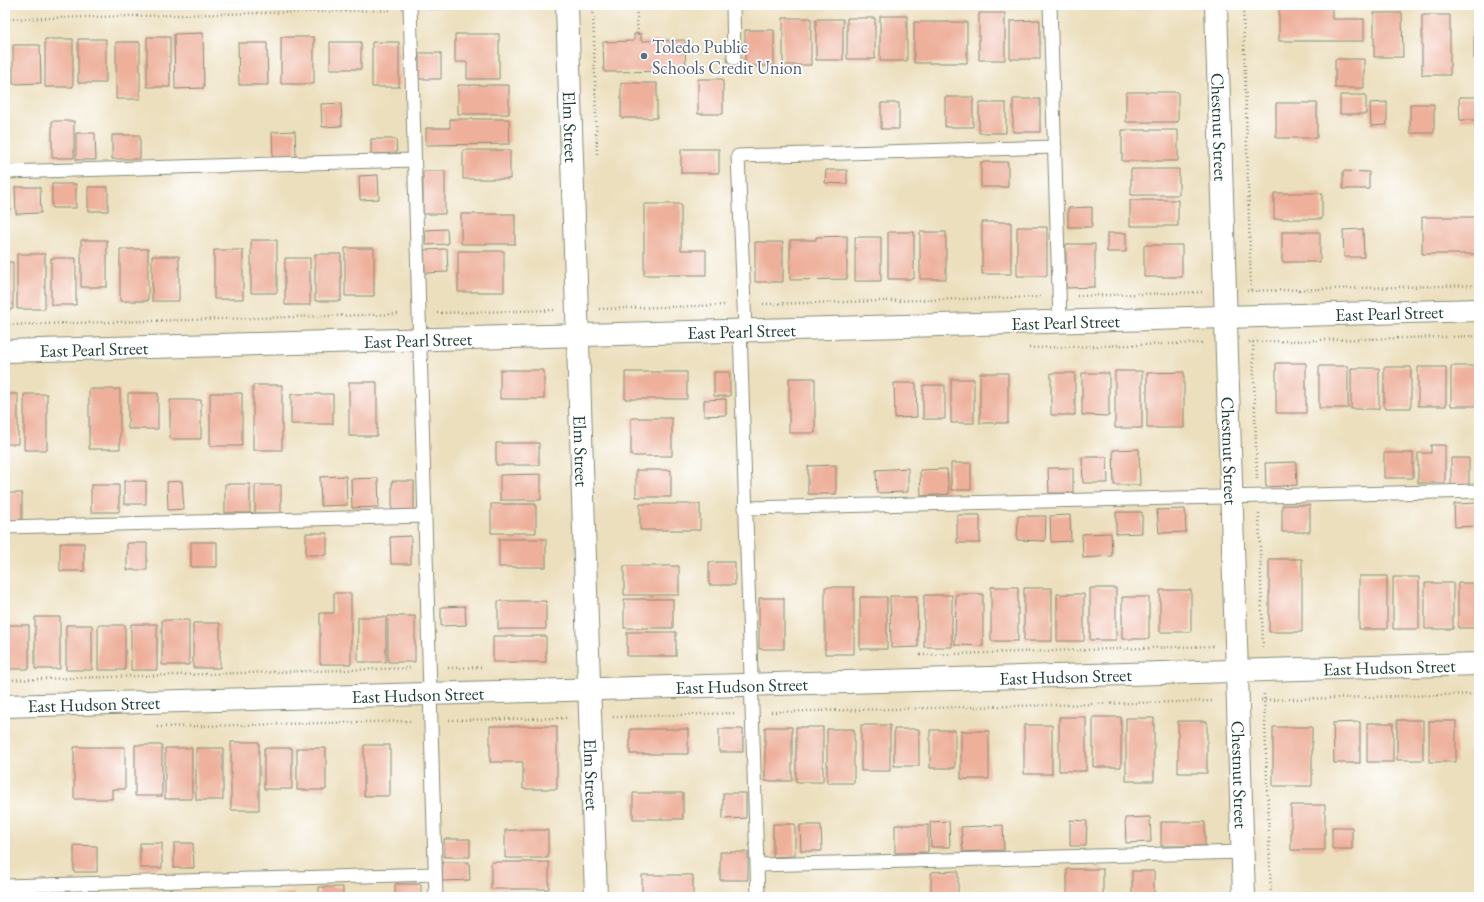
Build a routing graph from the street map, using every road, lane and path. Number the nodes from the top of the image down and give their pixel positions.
1 (536, 5) edge
2 (567, 5) edge
3 (636, 5) edge
4 (733, 5) edge
5 (1050, 5) edge
6 (1216, 5) edge
7 (1243, 5) edge
8 (410, 7) edge
9 (5, 20) edge
10 (638, 34) dead end
11 (734, 58) dead end
12 (1054, 146) junction
13 (414, 160) junction
14 (5, 172) edge
15 (1479, 310) edge
16 (1252, 316) junction
17 (1225, 317) junction
18 (1060, 321) junction
19 (742, 329) junction
20 (578, 334) junction
21 (419, 338) junction
22 (5, 350) edge
23 (1479, 491) edge
24 (1258, 496) junction
25 (1231, 497) junction
26 (745, 508) junction
27 (424, 516) junction
28 (5, 527) edge
29 (1479, 664) edge
30 (1263, 670) junction
31 (1237, 671) junction
32 (751, 684) junction
33 (590, 689) junction
34 (430, 694) junction
35 (5, 706) edge
36 (1243, 852) junction
37 (757, 865) junction
38 (435, 874) junction
39 (5, 886) edge
40 (436, 897) edge
41 (596, 897) edge
42 (758, 897) edge
43 (1244, 897) edge
44 (1271, 897) edge

1 - 8 path
2 - 20 street, Elm Street
3 - 10 path
4 - 11 lane
5 - 12 lane
6 - 17 street, Chestnut Street
7 - 16 path
8 - 9 path
8 - 13 lane
12 - 18 lane
12 - 19 lane
13 - 14 lane
13 - 21 lane
15 - 16 street, East Pearl Street
16 - 17 street, East Pearl Street
16 - 24 path
17 - 18 street, East Pearl Street
17 - 25 street, Chestnut Street
18 - 19 street, East Pearl Street
19 - 20 street, East Pearl Street
19 - 26 lane
20 - 21 street, East Pearl Street
20 - 33 street, Elm Street
21 - 22 street, East Pearl Street
21 - 27 lane
23 - 24 lane
24 - 25 lane
24 - 30 path
25 - 26 lane
25 - 31 street, Chestnut Street
26 - 32 lane
27 - 28 lane
27 - 34 lane
29 - 30 street, East Hudson Street
30 - 31 street, East Hudson Street
30 - 44 path
31 - 32 street, East Hudson Street
31 - 36 street, Chestnut Street
32 - 33 street, East Hudson Street
32 - 37 lane
33 - 34 street, East Hudson Street
33 - 41 street, Elm Street
34 - 35 street, East Hudson Street
34 - 38 lane
36 - 37 lane
36 - 43 street, Chestnut Street
37 - 42 lane
38 - 39 lane
38 - 40 lane

